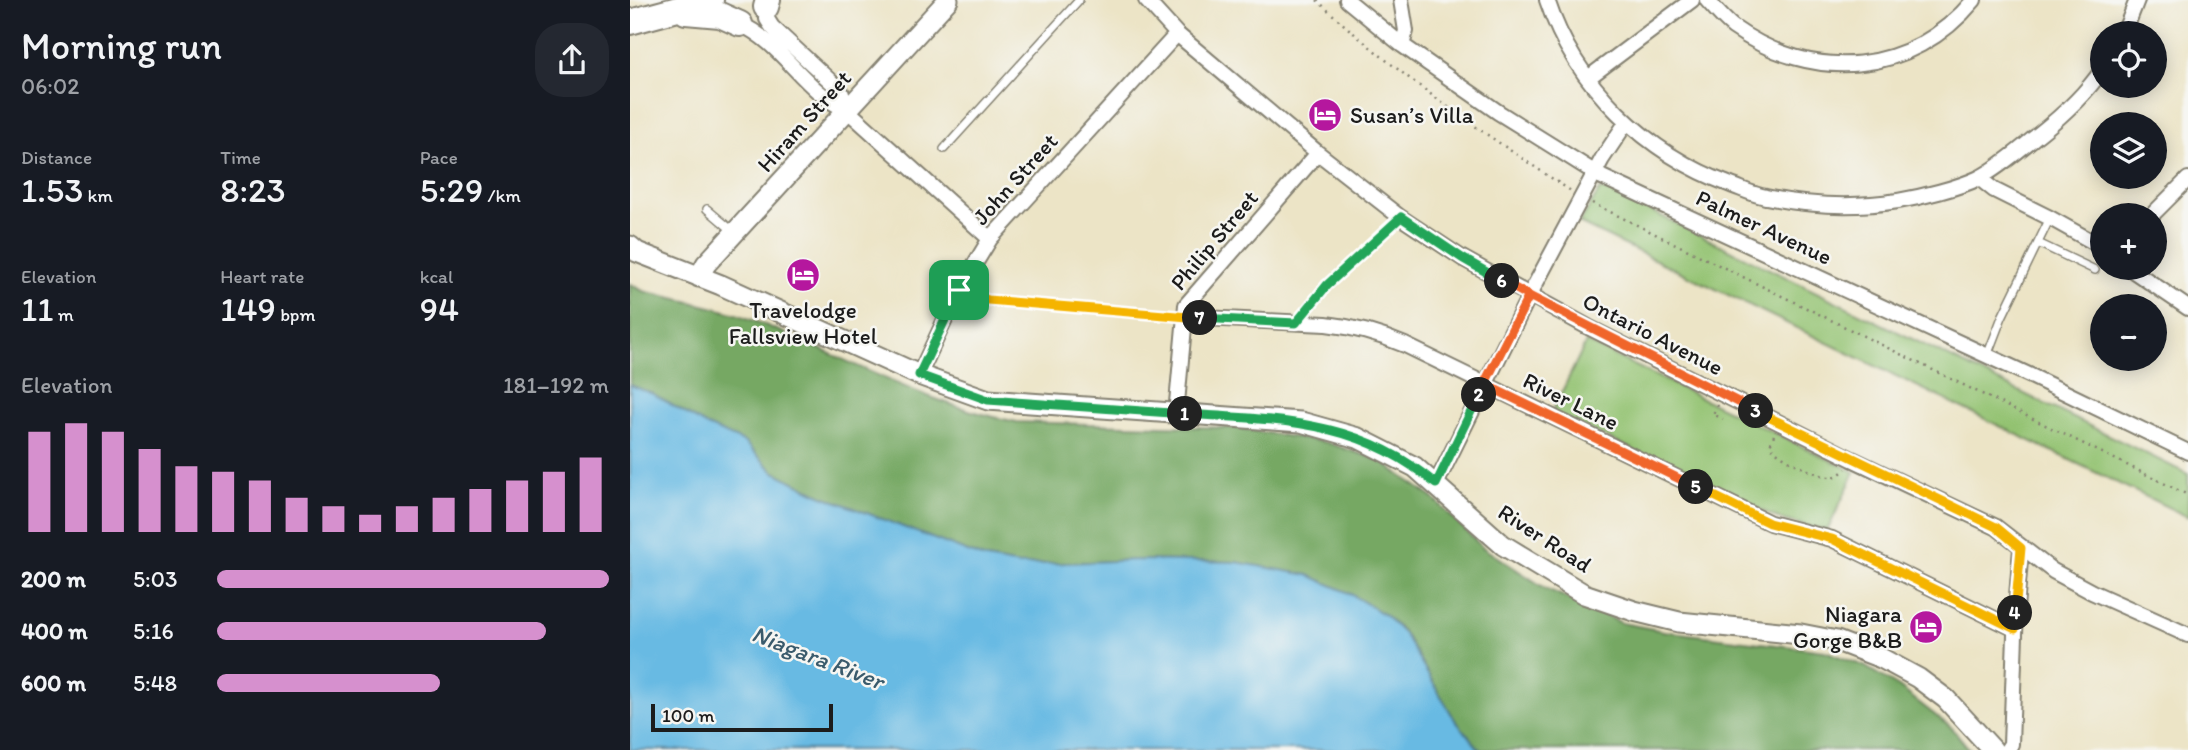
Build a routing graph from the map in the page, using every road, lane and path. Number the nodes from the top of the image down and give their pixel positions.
1 (711, 0) edge
2 (948, 0) edge
3 (1079, 0) edge
4 (1146, 0) edge
5 (1317, 0) edge
6 (1347, 0) edge
7 (1401, 0) edge
8 (1547, 0) edge
9 (1692, 0) edge
10 (1707, 0) edge
11 (1974, 0) edge
12 (2137, 0) edge
13 (767, 4) edge
14 (661, 14) junction
15 (2129, 21) edge
16 (630, 22) edge
17 (740, 24) joint
18 (1177, 34) junction
19 (1402, 45) junction
20 (1588, 78) junction
21 (2090, 84) edge
22 (847, 110) junction
23 (1626, 123) junction
24 (944, 149) dead end
25 (1318, 153) junction
26 (1594, 173) junction
27 (1979, 178) junction
28 (2187, 181) edge
29 (1583, 198) junction
30 (2164, 203) edge
31 (707, 209) dead end
32 (1401, 217) junction
33 (2050, 218) junction
34 (735, 233) junction
35 (990, 239) junction
36 (2090, 240) edge
37 (2038, 243) junction
38 (630, 246) edge
39 (2090, 268) edge
40 (699, 277) junction
41 (2147, 280) edge
42 (959, 290) junction
43 (1529, 296) junction
44 (2188, 308) edge
45 (1184, 317) junction
46 (1296, 323) junction
47 (1987, 356) junction
48 (919, 375) junction
49 (1484, 384) junction
50 (1723, 394) junction
51 (1176, 414) junction
52 (1723, 419) dead end
53 (1780, 424) junction
54 (2188, 452) edge
55 (1852, 458) junction
56 (1436, 484) junction
57 (2188, 495) edge
58 (2021, 548) junction
59 (2015, 629) junction
60 (2188, 635) edge
61 (1993, 750) edge
62 (2007, 750) edge

1 - 14 highway
2 - 22 main road, Hiram Street
3 - 24 lane
4 - 18 street, Ontario Avenue
5 - 29 path
6 - 19 street, Palmer Avenue
7 - 19 street
8 - 20 street
9 - 20 street
10 - 11 street
12 - 15 street
13 - 22 street
14 - 16 highway
14 - 17 highway
17 - 22 street
18 - 25 street, Ontario Avenue
18 - 35 street, John Street
19 - 26 street, Palmer Avenue
20 - 23 street
21 - 27 street
22 - 34 main road, Hiram Street
22 - 35 street
23 - 26 street
23 - 27 street
25 - 32 street, Ontario Avenue
25 - 45 street, Philip Street
26 - 29 street
26 - 47 street, Palmer Avenue
27 - 33 street
28 - 30 street
29 - 43 street
29 - 57 path
31 - 34 lane
32 - 43 street, Ontario Avenue
32 - 46 lane
33 - 36 street
33 - 37 lane
34 - 40 main road, Hiram Street
35 - 42 street, John Street
37 - 39 lane
37 - 47 lane
38 - 40 main road, River Road
40 - 48 main road, River Road
41 - 44 street
42 - 45 path
42 - 48 street, John Street
43 - 49 street
43 - 50 street, Ontario Avenue
45 - 46 street, River Lane
45 - 51 street, Philip Street
46 - 49 street, River Lane
47 - 54 street, Palmer Avenue
48 - 51 main road, River Road
49 - 56 street
49 - 59 street, River Lane
50 - 52 path
50 - 53 street, Ontario Avenue
51 - 56 main road, River Road
53 - 55 street, Ontario Avenue
53 - 55 path
55 - 58 street, Ontario Avenue
56 - 61 main road, River Road
58 - 59 street
58 - 60 street, Ontario Avenue
59 - 62 street

